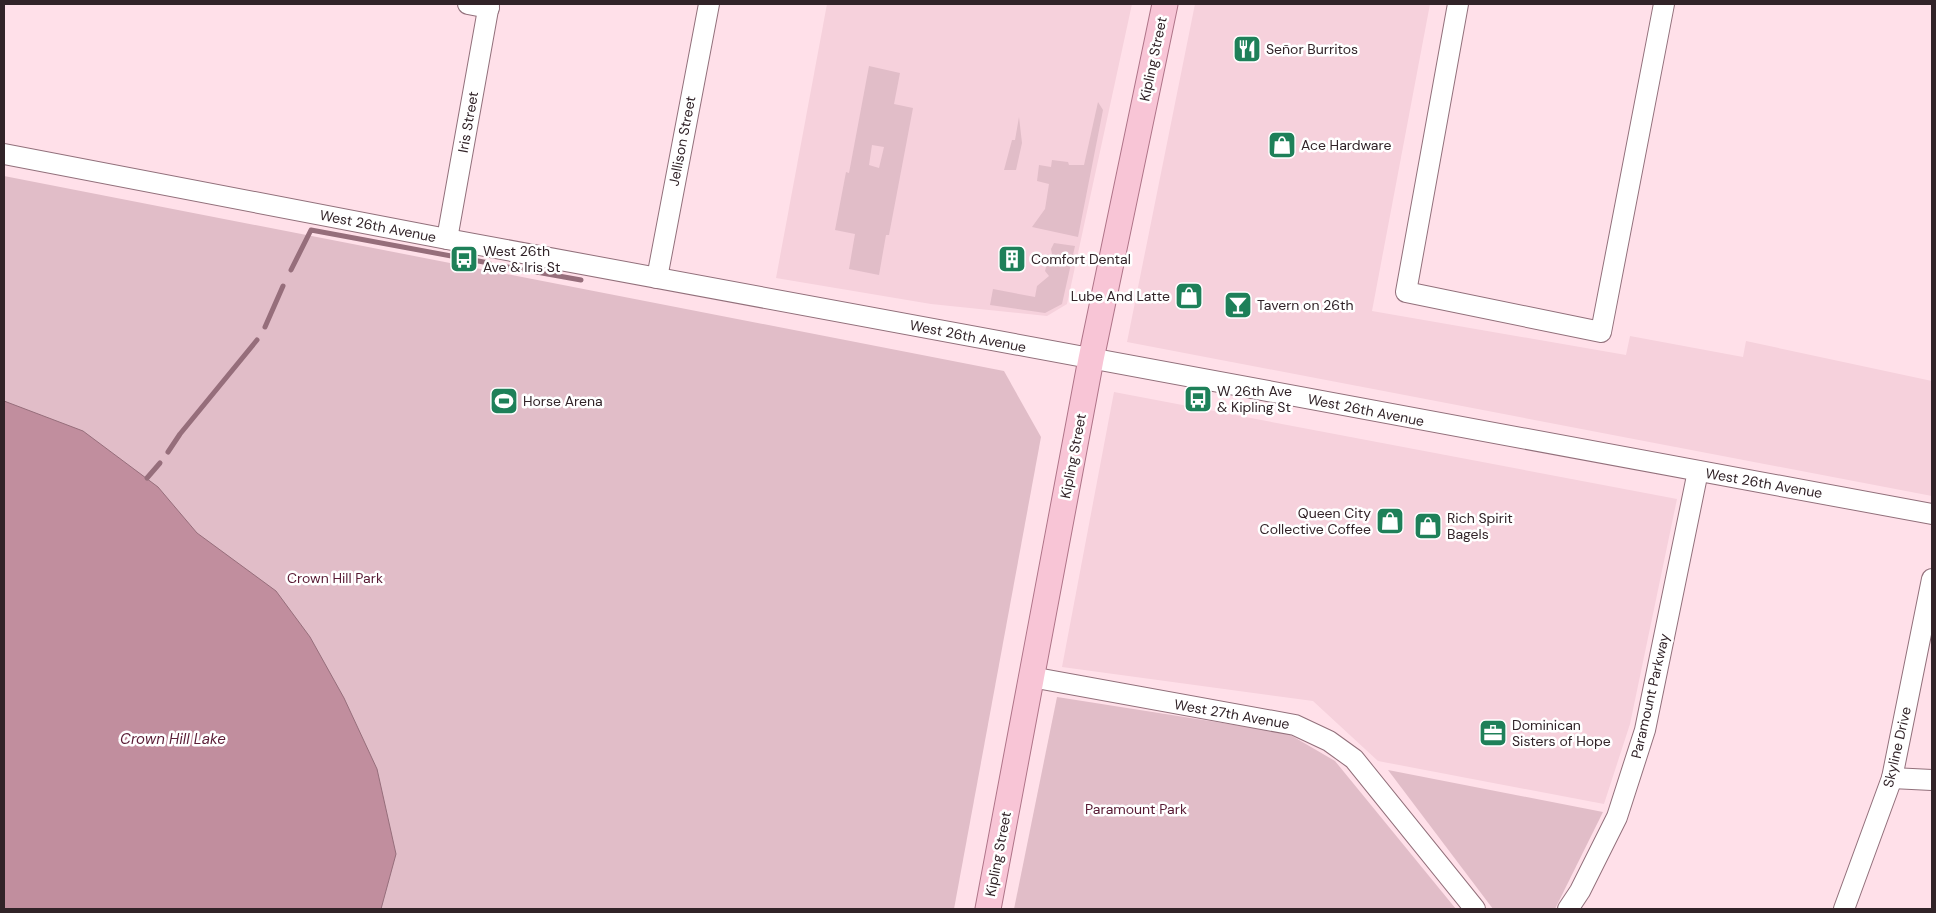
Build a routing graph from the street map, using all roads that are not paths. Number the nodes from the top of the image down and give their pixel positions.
1 (468, 4) edge
2 (709, 4) edge
3 (1165, 4) edge
4 (1458, 4) edge
5 (1664, 4) edge
6 (489, 6) edge
7 (4, 154) edge
8 (447, 240) junction
9 (657, 278) junction
10 (1091, 359) junction
11 (1698, 471) junction
12 (1932, 514) edge
13 (1932, 579) edge
14 (1031, 677) junction
15 (1892, 778) junction
16 (1932, 780) edge
17 (988, 909) edge
18 (1475, 909) edge
19 (1568, 909) edge
20 (1844, 909) edge

1 - 6 street
2 - 9 street, Jellison Street
3 - 10 main road, Kipling Street
4 - 5 street
6 - 8 street, Iris Street
7 - 8 street, West 26th Avenue
8 - 9 street, West 26th Avenue
9 - 10 street, West 26th Avenue
10 - 11 street, West 26th Avenue
10 - 14 main road, Kipling Street
11 - 12 street, West 26th Avenue
11 - 19 street, Paramount Parkway
13 - 15 street, Skyline Drive
14 - 17 main road, Kipling Street
14 - 18 street, West 27th Avenue
15 - 16 street
15 - 20 street, Skyline Drive

